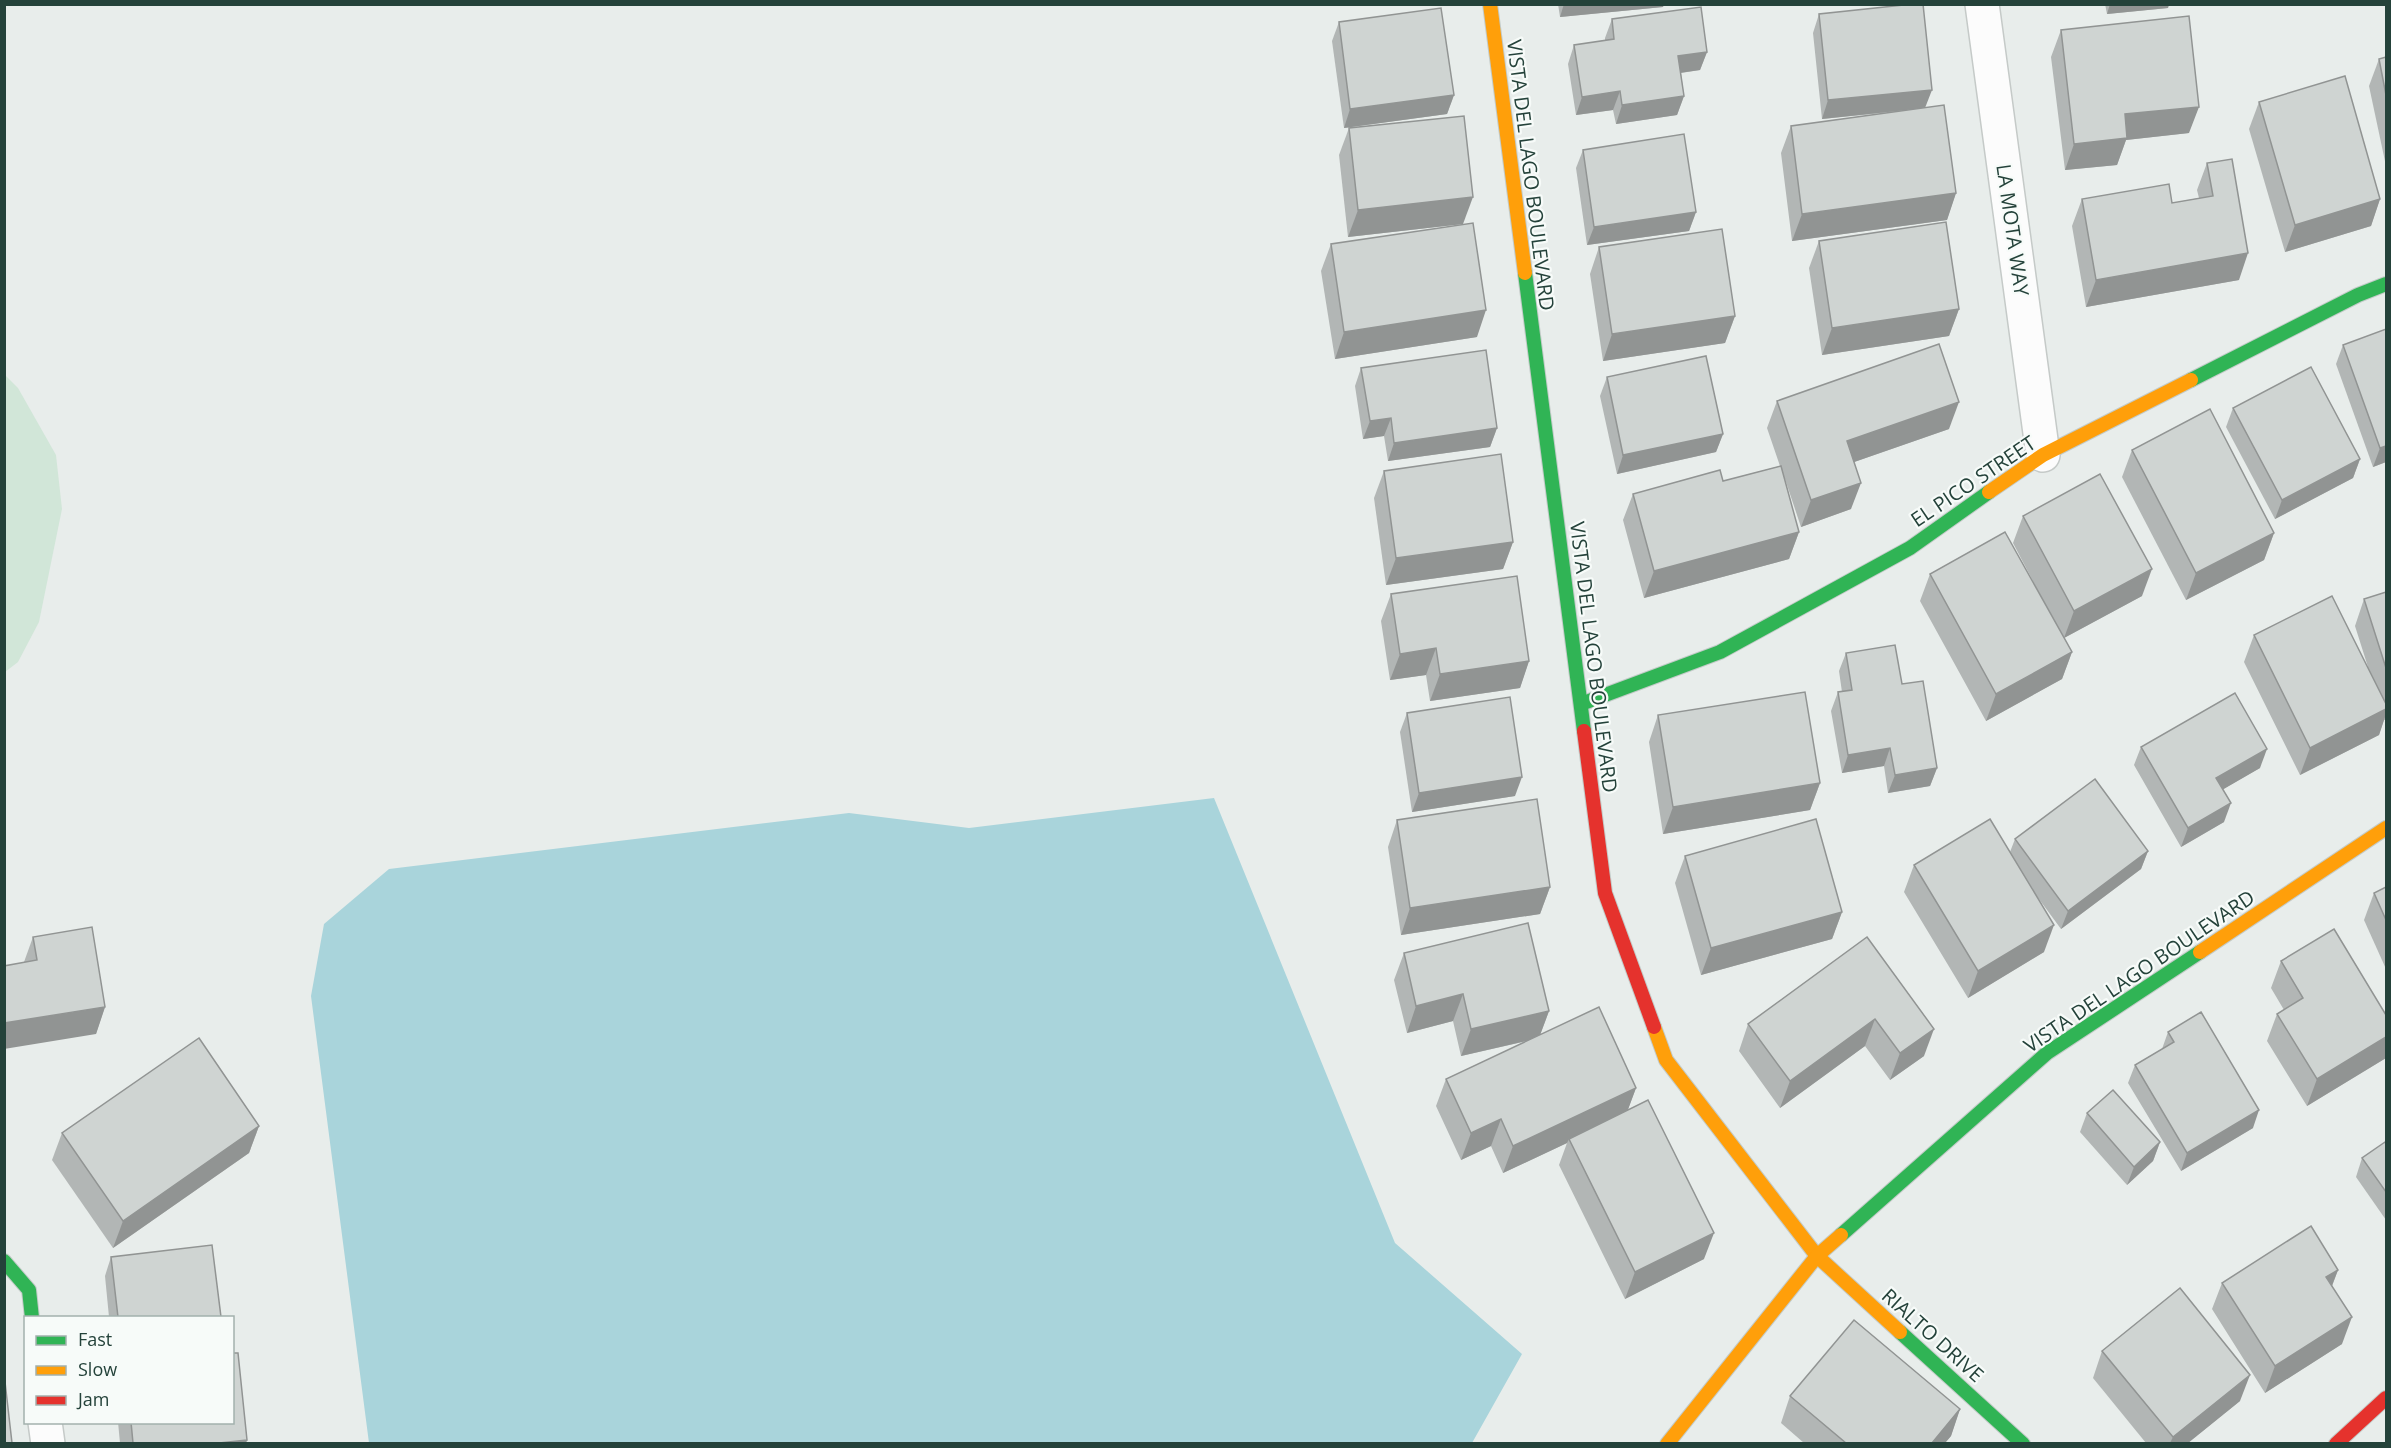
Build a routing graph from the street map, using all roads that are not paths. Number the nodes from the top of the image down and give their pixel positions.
1 (1490, 4) edge
2 (1982, 4) edge
3 (2386, 284) edge
4 (2043, 455) junction
5 (1581, 704) junction
6 (2386, 828) edge
7 (1817, 1256) junction
8 (4, 1261) edge
9 (32, 1316) edge
10 (2386, 1398) edge
11 (45, 1424) edge
12 (48, 1443) edge
13 (1667, 1443) edge
14 (2023, 1443) edge
15 (2336, 1443) edge

1 - 5 street, VISTA DEL LAGO BOULEVARD
2 - 4 street, LA MOTA WAY
3 - 4 street, EL PICO STREET
4 - 5 street, EL PICO STREET
5 - 7 street, VISTA DEL LAGO BOULEVARD
6 - 7 street, VISTA DEL LAGO BOULEVARD
7 - 13 street, VISTA DEL LAGO BOULEVARD
7 - 14 street, RIALTO DRIVE
8 - 9 street
10 - 15 street
11 - 12 street

